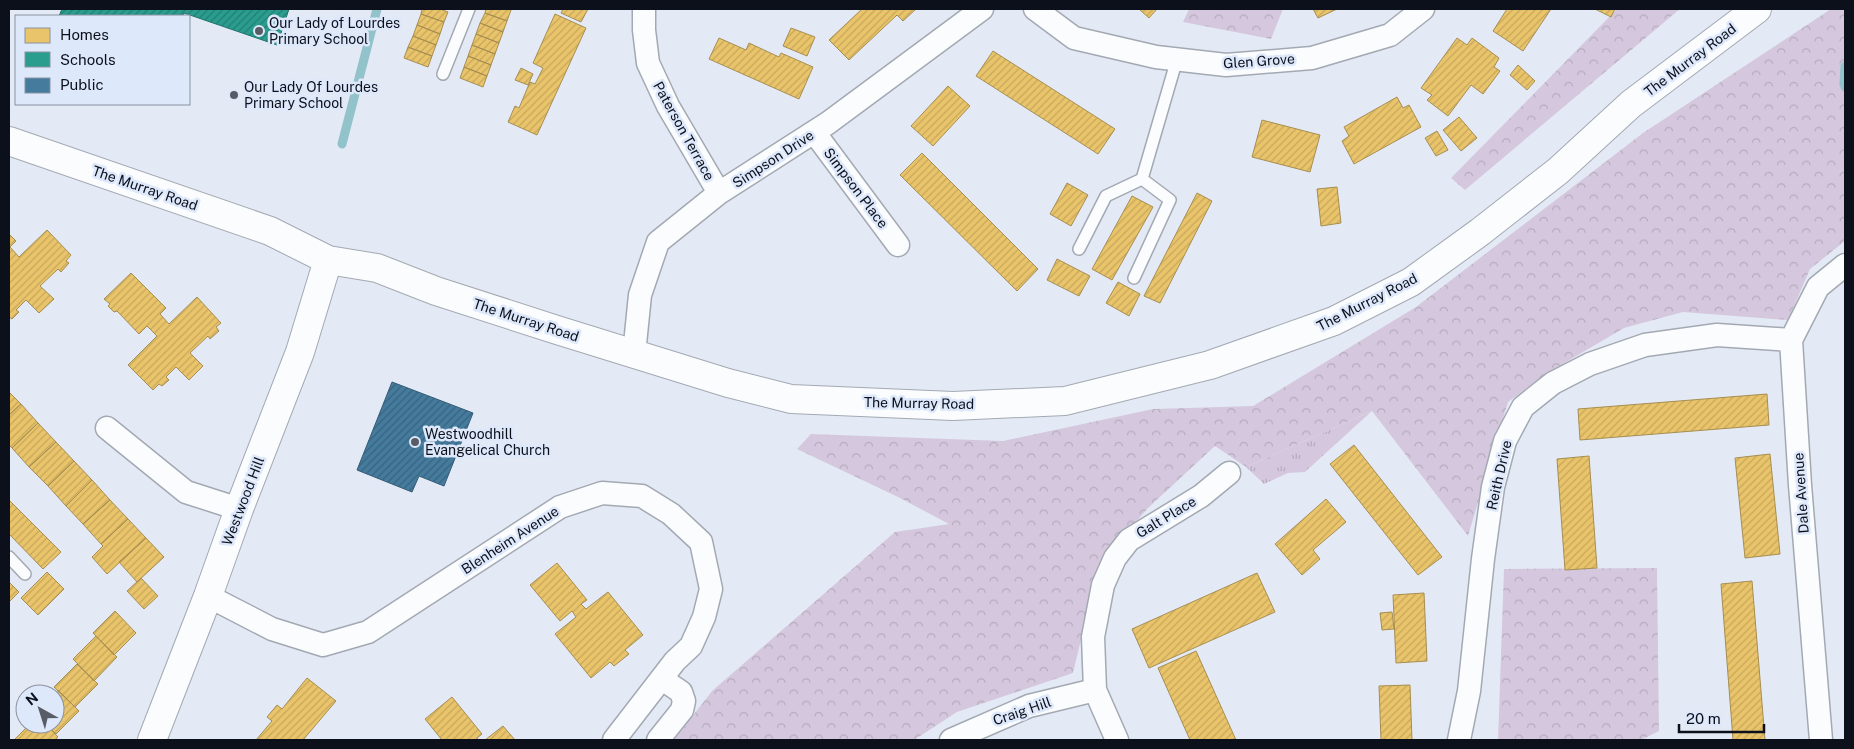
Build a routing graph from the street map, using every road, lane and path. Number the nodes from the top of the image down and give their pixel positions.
1 (469, 9) edge
2 (644, 9) edge
3 (982, 9) edge
4 (1035, 9) edge
5 (1423, 9) edge
6 (1757, 9) edge
7 (1177, 59) junction
8 (443, 74) dead end
9 (814, 132) junction
10 (9, 141) edge
11 (1142, 179) junction
12 (719, 193) junction
13 (898, 245) dead end
14 (1079, 249) dead end
15 (328, 260) junction
16 (1845, 266) edge
17 (1134, 278) dead end
18 (1791, 340) junction
19 (634, 354) junction
20 (107, 428) dead end
21 (1229, 472) dead end
22 (239, 508) junction
23 (9, 557) edge
24 (25, 574) dead end
25 (208, 596) junction
26 (662, 678) junction
27 (1095, 690) junction
28 (152, 740) edge
29 (614, 740) edge
30 (658, 740) edge
31 (951, 740) edge
32 (1118, 740) edge
33 (1459, 740) edge
34 (1821, 740) edge

1 - 8 lane
2 - 12 street, Paterson Terrace
3 - 9 street, Simpson Drive
4 - 7 street, Glen Grove
5 - 7 street, Glen Grove
6 - 19 street, The Murray Road
7 - 11 lane
9 - 12 street, Simpson Drive
9 - 13 street, Simpson Place
10 - 15 street, The Murray Road
11 - 14 lane
11 - 17 lane
12 - 19 street, Simpson Drive
15 - 19 street, The Murray Road
15 - 22 street, Westwood Hill
16 - 18 street
18 - 33 street, Reith Drive
18 - 34 street, Dale Avenue
20 - 22 street
21 - 27 street, Galt Place
22 - 25 street, Westwood Hill
23 - 24 lane
25 - 26 street, Blenheim Avenue
25 - 28 street, Westwood Hill
26 - 29 street, Blenheim Avenue
26 - 30 street
27 - 31 street, Craig Hill
27 - 32 street, Galt Place

